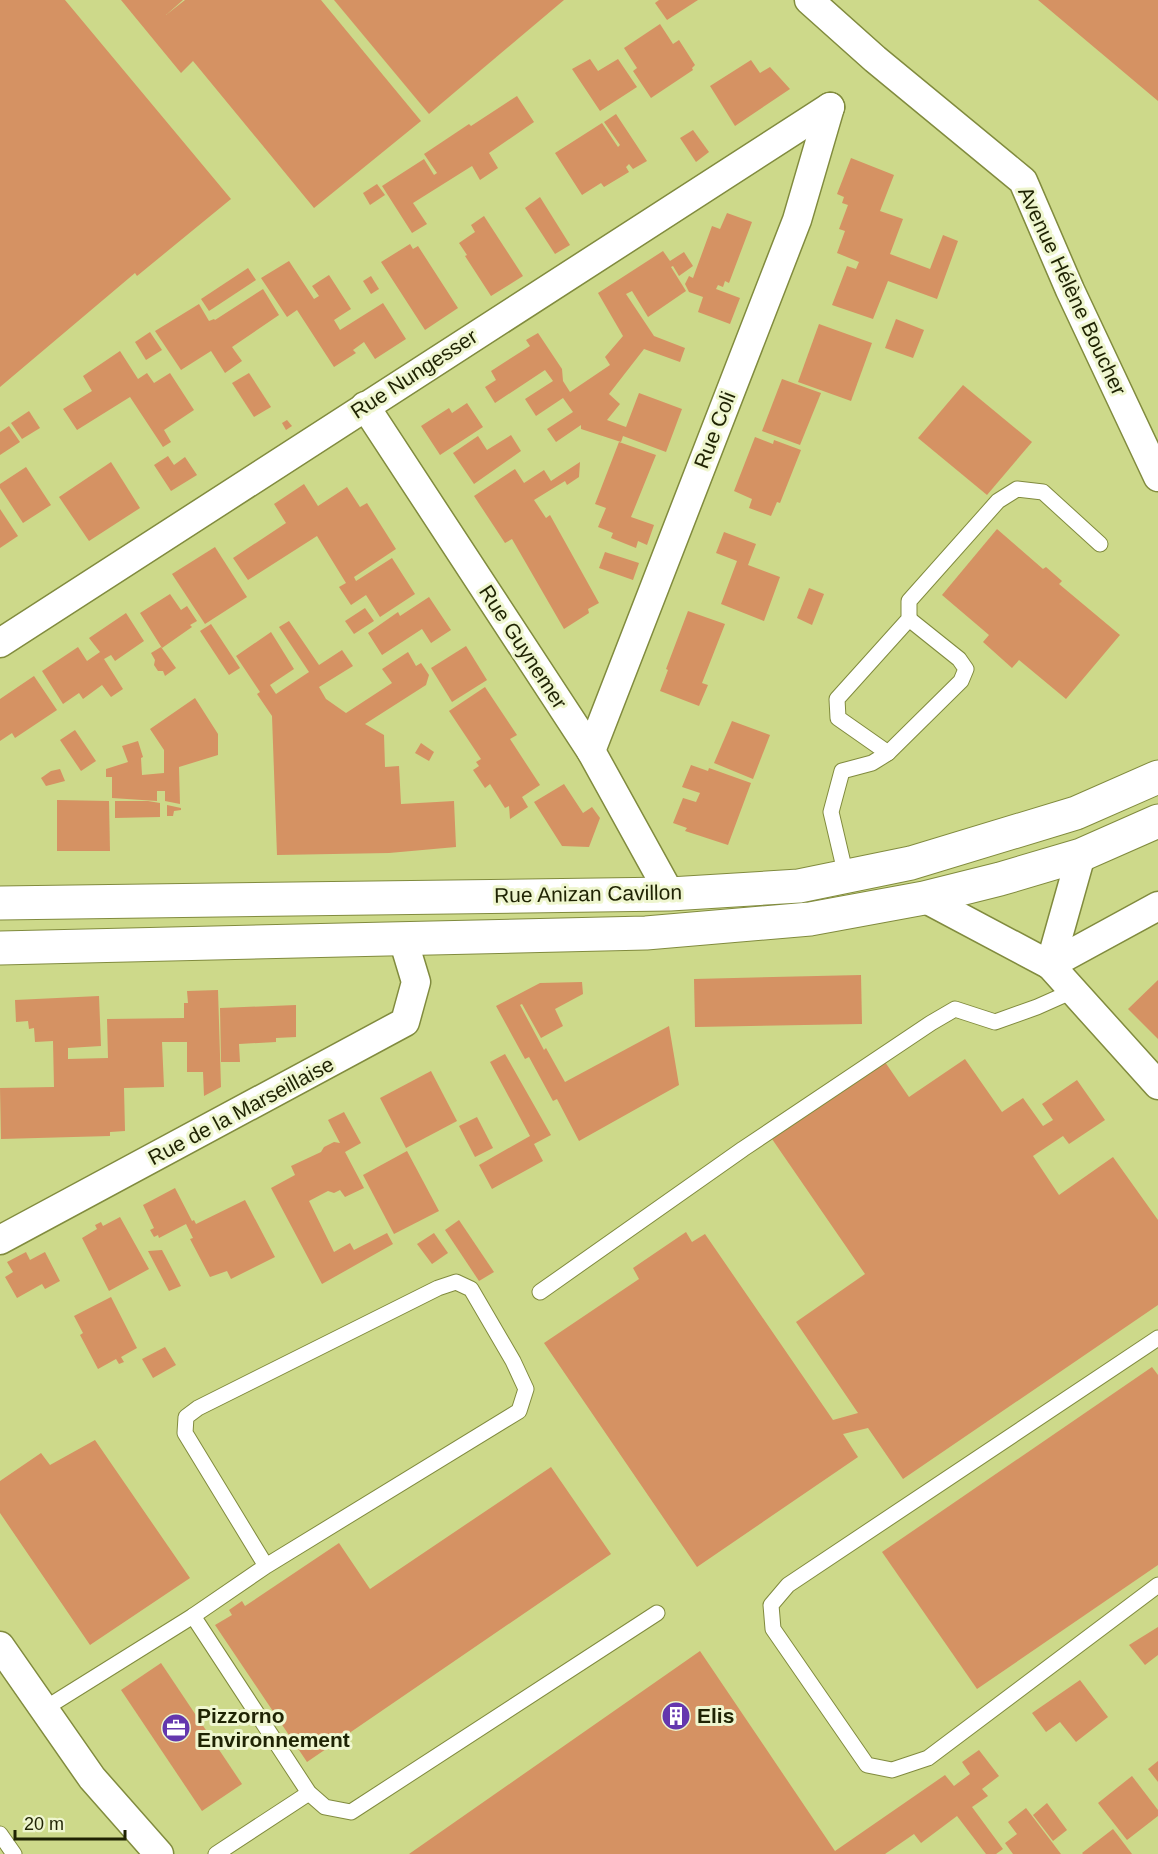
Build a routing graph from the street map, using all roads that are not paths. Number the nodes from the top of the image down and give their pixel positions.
1 (809, 0) edge
2 (830, 107) joint
3 (365, 406) junction
4 (1158, 477) edge
5 (1100, 544) dead end
6 (909, 619) junction
7 (0, 643) edge
8 (591, 751) junction
9 (888, 753) junction
10 (1158, 777) edge
11 (1158, 821) edge
12 (1081, 855) junction
13 (846, 876) junction
14 (670, 894) junction
15 (924, 898) junction
16 (0, 903) edge
17 (1158, 906) edge
18 (404, 939) junction
19 (0, 948) edge
20 (1050, 965) junction
21 (1073, 991) junction
22 (1158, 1085) edge
23 (0, 1240) edge
24 (540, 1292) dead end
25 (1158, 1338) edge
26 (266, 1566) junction
27 (1158, 1585) edge
28 (657, 1613) dead end
29 (193, 1616) junction
30 (0, 1646) edge
31 (44, 1709) junction
32 (309, 1793) junction
33 (0, 1834) edge
34 (14, 1854) edge
35 (159, 1854) edge
36 (216, 1854) edge

1 - 4 street, Avenue Hélène Boucher
2 - 3 street, Rue Nungesser
2 - 8 street, Rue Coli
3 - 7 street, Rue Nungesser
3 - 8 street, Rue Guynemer
5 - 6 lane
6 - 9 lane
6 - 9 lane
8 - 14 street, Rue Guynemer
9 - 13 lane
10 - 13 main road, Rue Anizan Cavillon
11 - 12 main road, Rue Anizan Cavillon
12 - 15 main road, Rue Anizan Cavillon
12 - 20 street
13 - 14 main road, Rue Anizan Cavillon
14 - 16 main road, Rue Anizan Cavillon
15 - 18 main road, Rue Anizan Cavillon
15 - 20 street
17 - 20 street
18 - 19 main road, Rue Anizan Cavillon
18 - 23 street, Rue de la Marseillaise
20 - 21 street
21 - 22 street
21 - 24 lane
25 - 27 lane
26 - 26 lane
26 - 29 lane
28 - 32 lane
29 - 31 lane
29 - 32 lane
30 - 31 street
31 - 35 street
32 - 36 lane
33 - 34 lane

